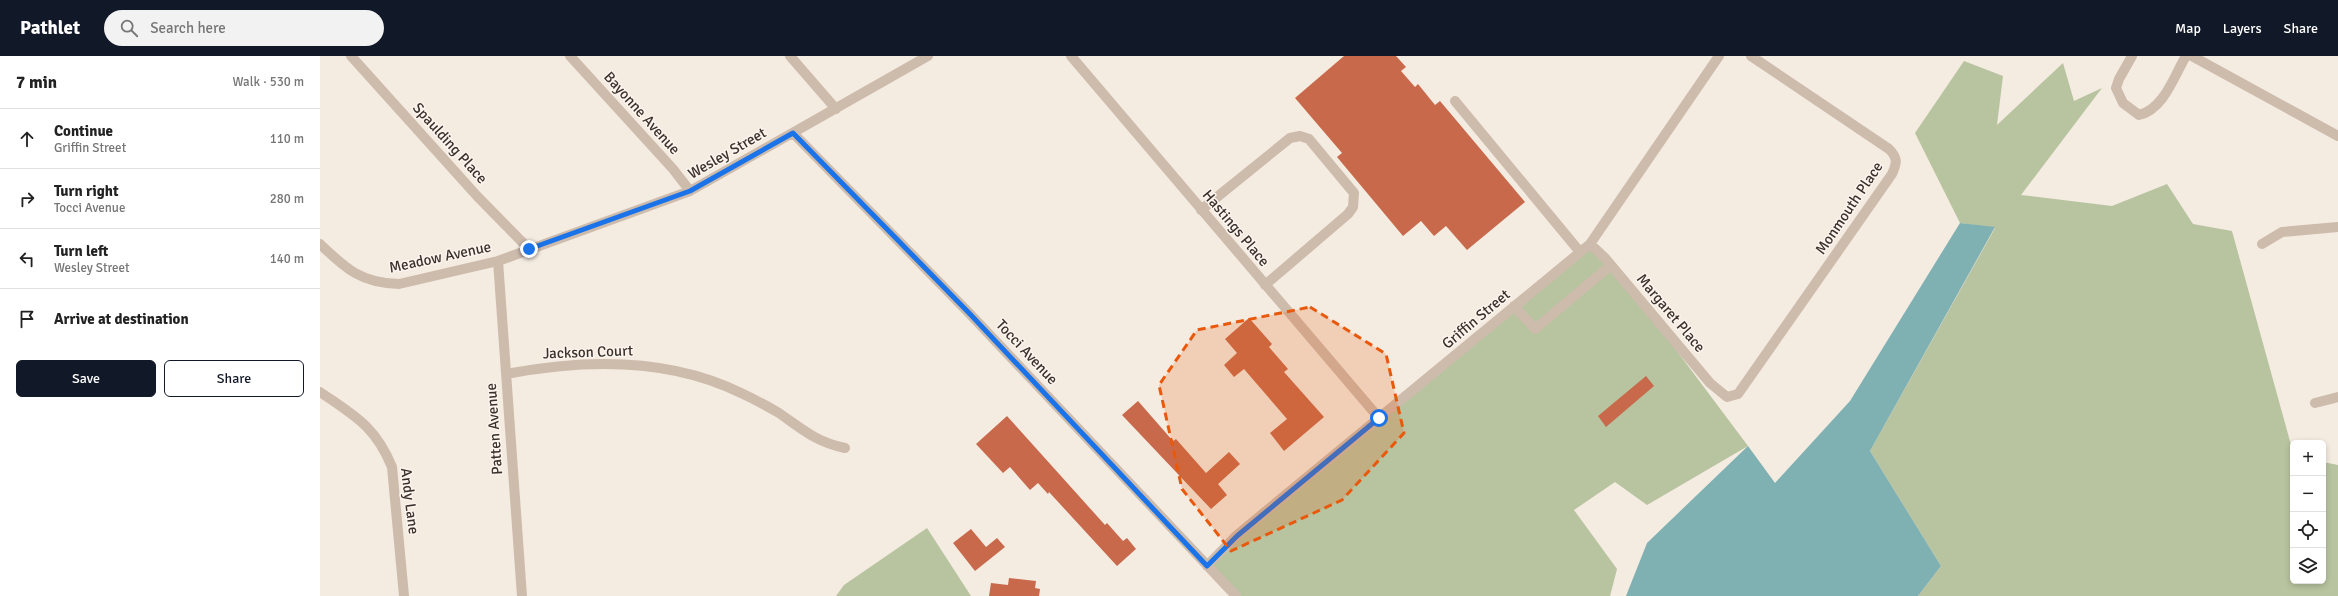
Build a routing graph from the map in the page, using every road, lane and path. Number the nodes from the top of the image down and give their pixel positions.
1 (351, 56) edge
2 (570, 56) edge
3 (790, 56) edge
4 (928, 56) edge
5 (1071, 56) edge
6 (1720, 56) edge
7 (1751, 56) edge
8 (2132, 56) edge
9 (2186, 56) edge
10 (2192, 56) edge
11 (1455, 101) dead end
12 (836, 109) junction
13 (793, 133) junction
14 (2338, 136) edge
15 (690, 191) junction
16 (1201, 210) junction
17 (2338, 227) edge
18 (320, 244) edge
19 (1590, 244) junction
20 (2262, 244) dead end
21 (529, 249) junction
22 (1580, 252) junction
23 (498, 261) junction
24 (1611, 265) junction
25 (1265, 285) junction
26 (1514, 306) junction
27 (506, 374) junction
28 (320, 392) edge
29 (1731, 397) joint
30 (2338, 397) edge
31 (2315, 403) dead end
32 (1379, 418) junction
33 (845, 448) dead end
34 (1207, 566) junction
35 (404, 596) edge
36 (522, 596) edge
37 (1236, 596) edge

1 - 21 street, Spaulding Place
2 - 15 street, Bayonne Avenue
3 - 12 street
4 - 12 street, Wesley Street
5 - 16 street, Hastings Place
6 - 19 street, Griffin Street
7 - 29 street, Monmouth Place
8 - 9 street
10 - 14 street
11 - 22 street
12 - 13 street, Wesley Street
13 - 15 street, Wesley Street
13 - 34 street, Tocci Avenue
15 - 21 street, Wesley Street
16 - 25 street, Hastings Place
16 - 25 street
17 - 20 street
18 - 23 street, Meadow Avenue
19 - 22 street, Griffin Street
19 - 24 street, Margaret Place
21 - 23 street, Meadow Avenue
22 - 26 street, Griffin Street
23 - 27 street, Patten Avenue
24 - 26 street
24 - 29 street, Margaret Place
25 - 32 street, Hastings Place
26 - 32 street, Griffin Street
27 - 33 street, Jackson Court
27 - 36 street, Patten Avenue
28 - 35 street, Andy Lane
30 - 31 street
32 - 34 street, Griffin Street
34 - 37 street, Tocci Avenue

